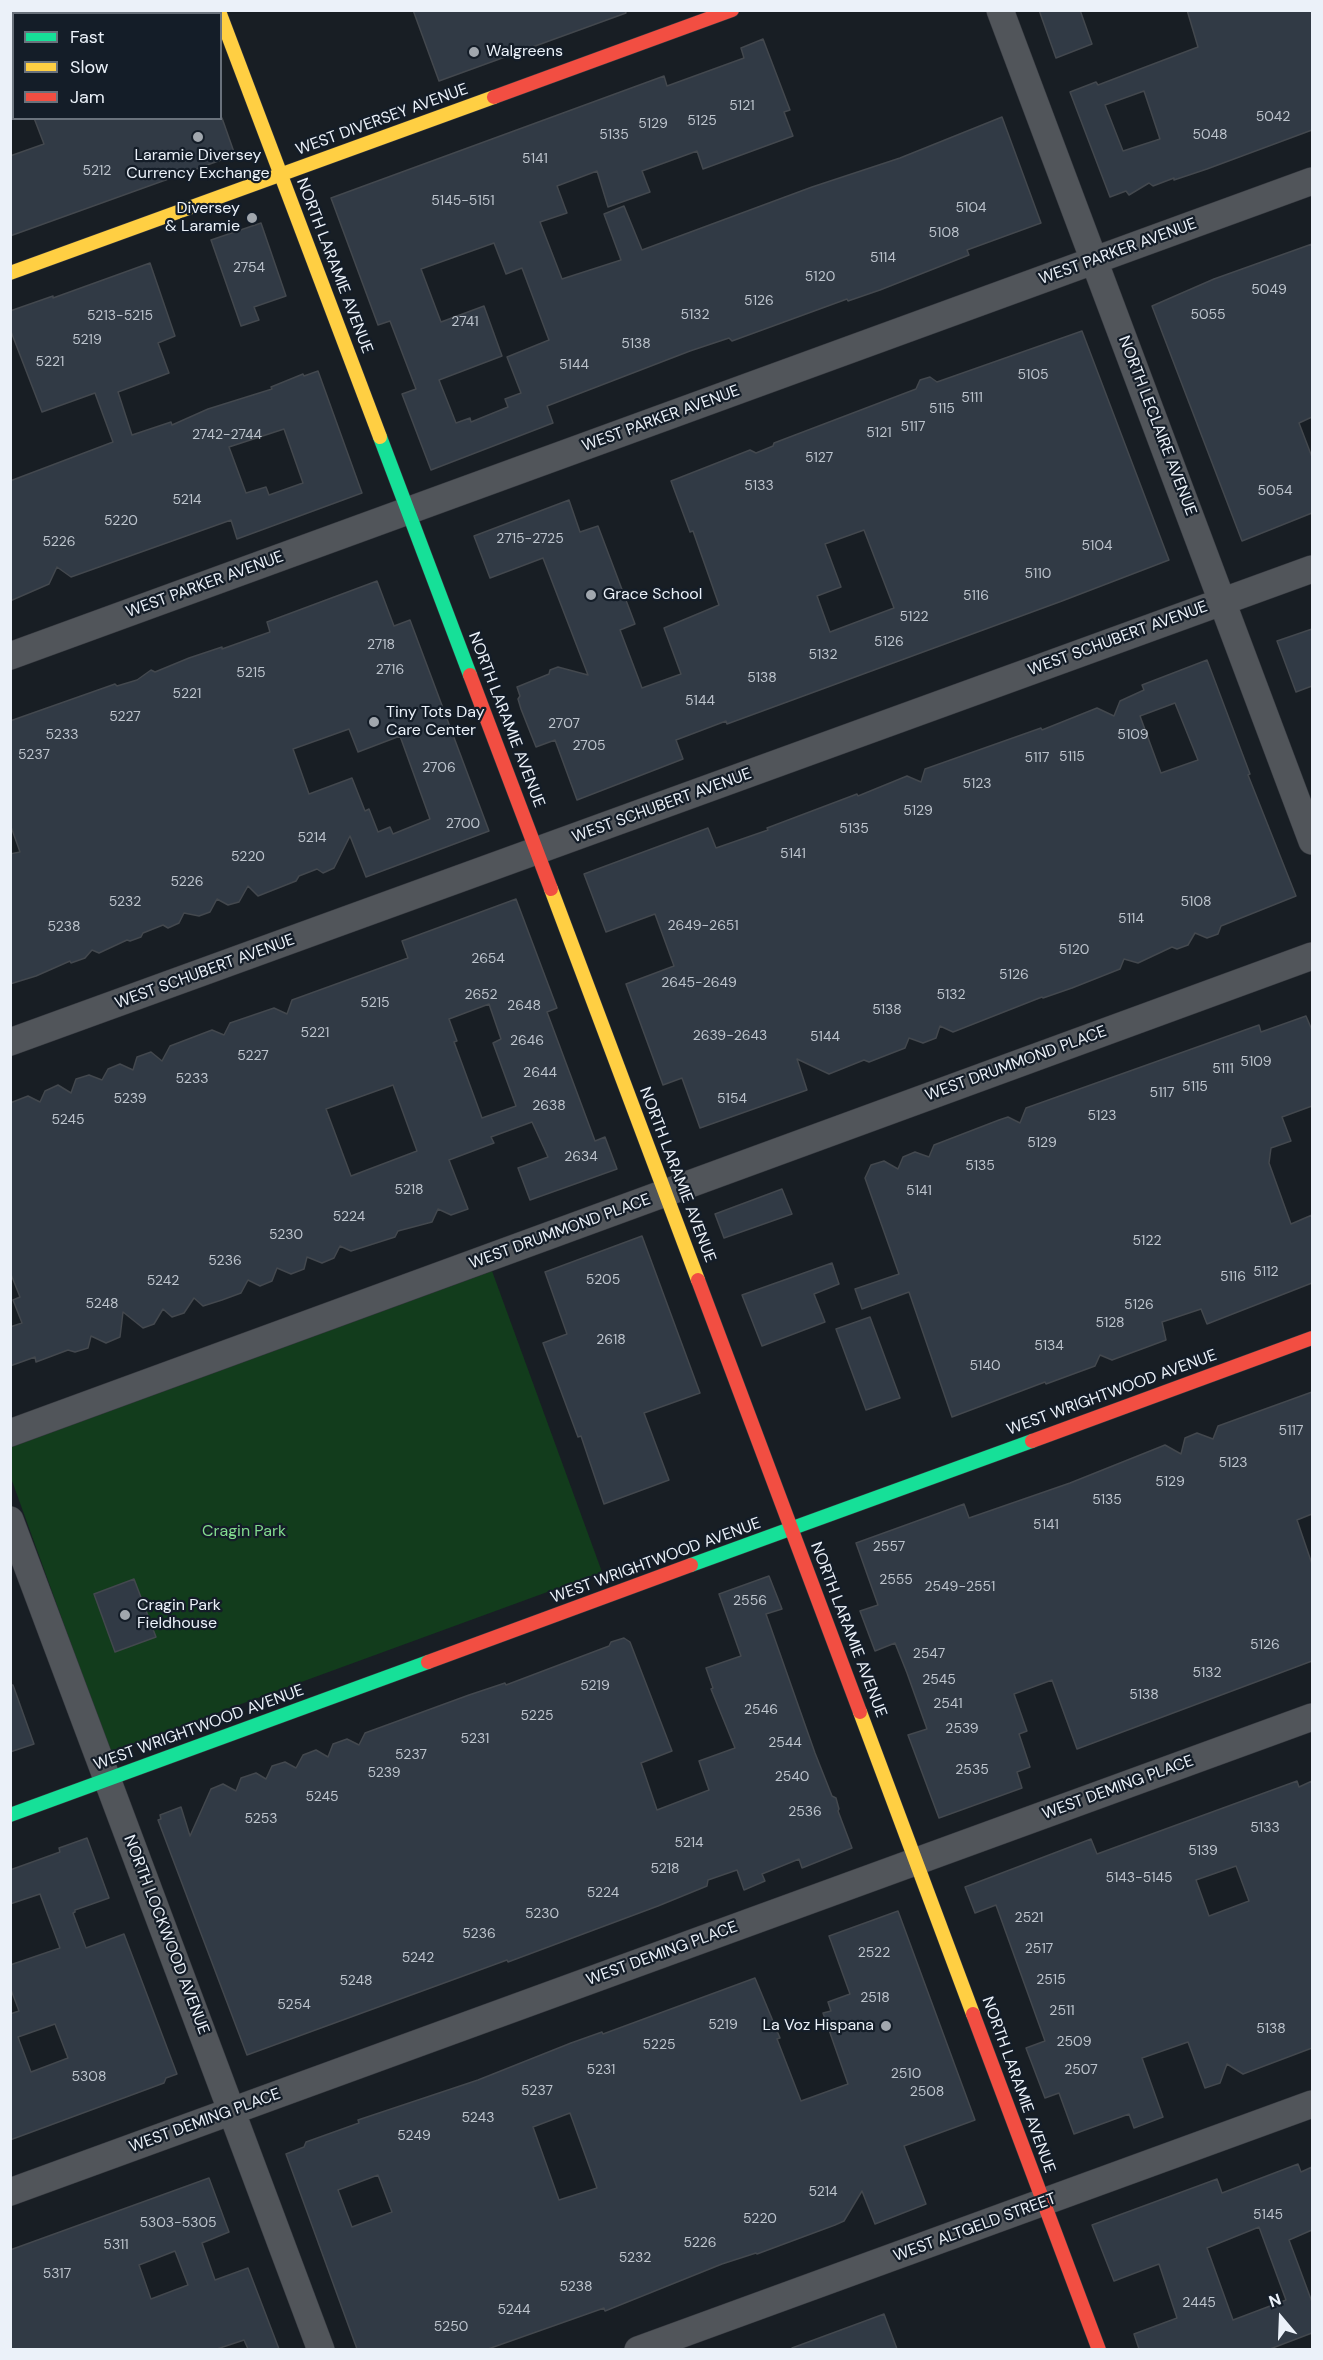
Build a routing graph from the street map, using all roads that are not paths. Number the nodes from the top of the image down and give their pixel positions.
1 (732, 10) edge
2 (1000, 10) edge
3 (222, 18) edge
4 (281, 175) junction
5 (1312, 181) edge
6 (1095, 261) junction
7 (10, 273) edge
8 (409, 511) junction
9 (1312, 569) edge
10 (1222, 601) junction
11 (10, 656) edge
12 (1312, 841) edge
13 (537, 852) junction
14 (1312, 956) edge
15 (10, 1042) edge
16 (666, 1193) junction
17 (1312, 1338) edge
18 (10, 1433) edge
19 (10, 1520) edge
20 (792, 1528) junction
21 (1312, 1717) edge
22 (108, 1779) junction
23 (10, 1815) edge
24 (916, 1861) junction
25 (1312, 2104) edge
26 (232, 2111) junction
27 (10, 2192) edge
28 (1044, 2203) junction
29 (321, 2349) edge
30 (638, 2349) edge
31 (1099, 2349) edge

1 - 4 street, WEST DIVERSEY AVENUE
2 - 6 street, NORTH LECLAIRE AVENUE
3 - 4 street, NORTH LARAMIE AVENUE
4 - 7 street, WEST DIVERSEY AVENUE
4 - 8 street, NORTH LARAMIE AVENUE
5 - 6 street, WEST PARKER AVENUE
6 - 8 street, WEST PARKER AVENUE
6 - 10 street, NORTH LECLAIRE AVENUE
8 - 11 street, WEST PARKER AVENUE
8 - 13 street, NORTH LARAMIE AVENUE
9 - 10 street, WEST SCHUBERT AVENUE
10 - 12 street, NORTH LECLAIRE AVENUE
10 - 13 street, WEST SCHUBERT AVENUE
13 - 15 street, WEST SCHUBERT AVENUE
13 - 16 street, NORTH LARAMIE AVENUE
14 - 16 street, WEST DRUMMOND PLACE
16 - 18 street, WEST DRUMMOND PLACE
16 - 20 street, NORTH LARAMIE AVENUE
17 - 20 street, WEST WRIGHTWOOD AVENUE
19 - 22 street, NORTH LOCKWOOD AVENUE
20 - 22 street, WEST WRIGHTWOOD AVENUE
20 - 24 street, NORTH LARAMIE AVENUE
21 - 24 street, WEST DEMING PLACE
22 - 23 street, WEST WRIGHTWOOD AVENUE
22 - 26 street, NORTH LOCKWOOD AVENUE
24 - 26 street, WEST DEMING PLACE
24 - 28 street, NORTH LARAMIE AVENUE
25 - 28 street, WEST ALTGELD STREET
26 - 27 street, WEST DEMING PLACE
26 - 29 street, NORTH LOCKWOOD AVENUE
28 - 30 street, WEST ALTGELD STREET
28 - 31 street, NORTH LARAMIE AVENUE

